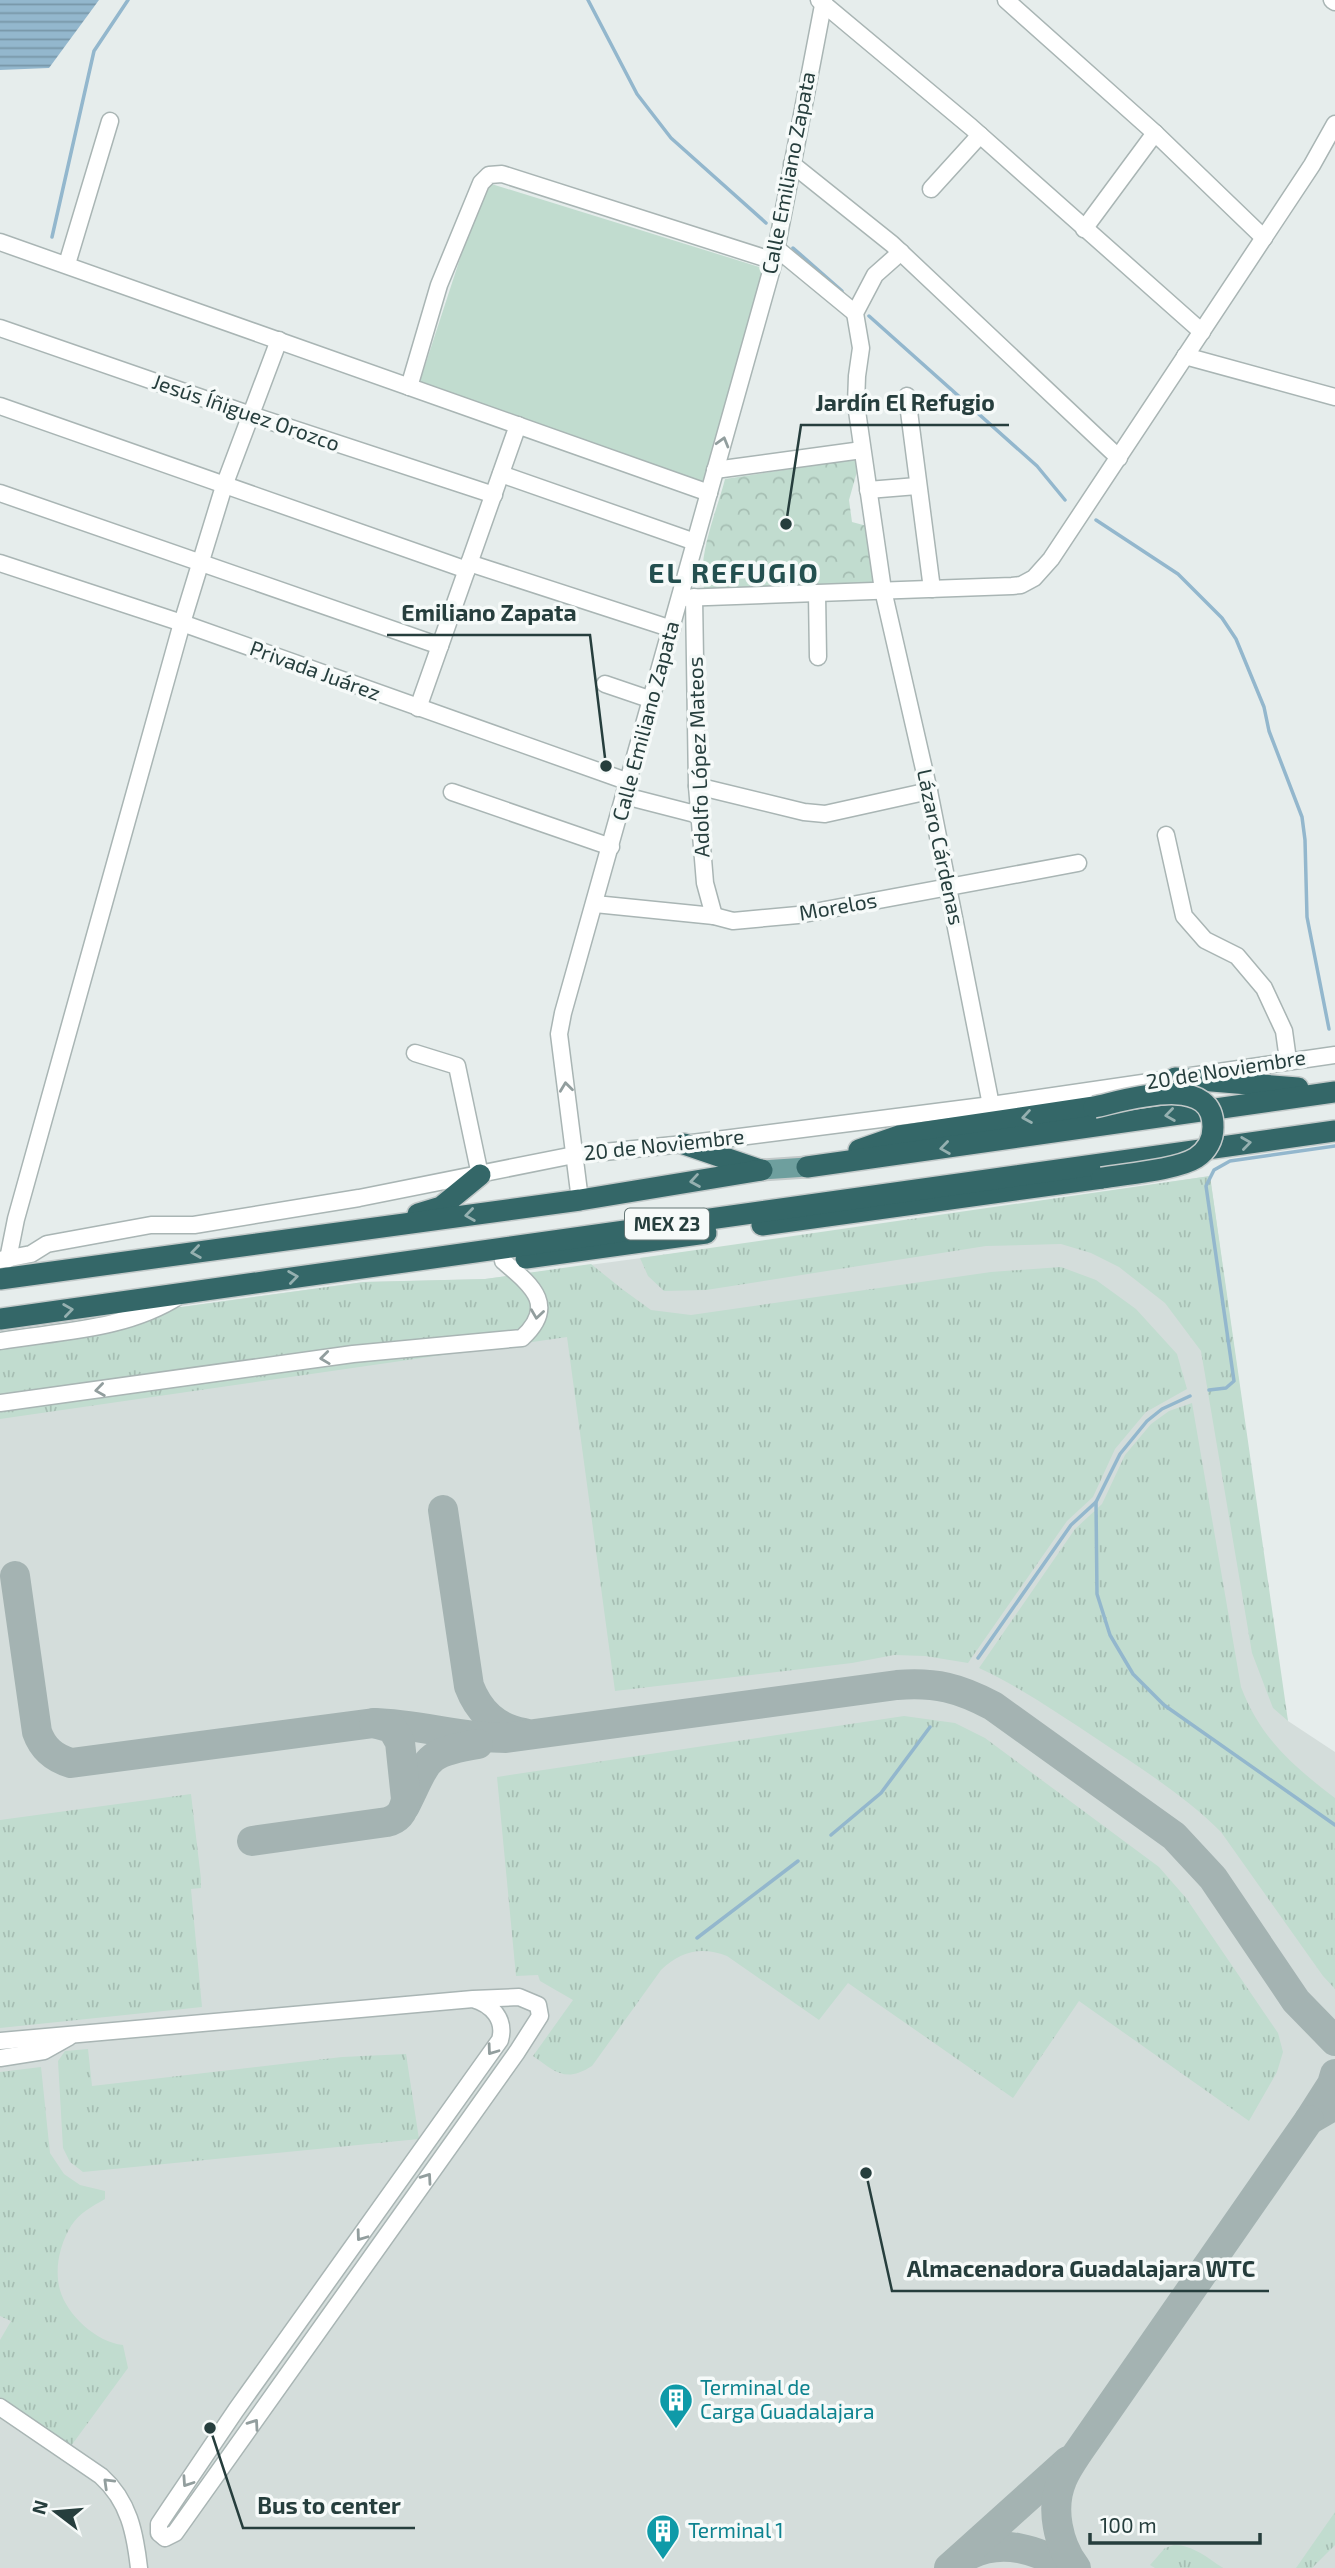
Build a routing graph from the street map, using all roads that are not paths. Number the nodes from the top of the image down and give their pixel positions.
1 (1006, 0) edge
2 (822, 1) edge
3 (110, 121) dead end
4 (1335, 124) edge
5 (1155, 133) junction
6 (980, 135) junction
7 (792, 164) junction
8 (931, 189) dead end
9 (1084, 229) junction
10 (1264, 238) junction
11 (0, 242) edge
12 (901, 252) junction
13 (775, 254) junction
14 (67, 264) junction
15 (855, 313) junction
16 (0, 328) edge
17 (1202, 332) junction
18 (279, 340) junction
19 (1185, 356) junction
20 (409, 387) junction
21 (907, 396) dead end
22 (1335, 397) edge
23 (0, 406) edge
24 (251, 415) junction
25 (518, 425) junction
26 (862, 450) junction
27 (1119, 458) junction
28 (715, 470) junction
29 (501, 474) junction
30 (224, 486) junction
31 (917, 486) junction
32 (868, 490) junction
33 (0, 493) edge
34 (709, 493) junction
35 (494, 495) junction
36 (695, 542) junction
37 (201, 562) junction
38 (0, 563) edge
39 (468, 567) junction
40 (932, 589) junction
41 (883, 590) junction
42 (817, 593) junction
43 (687, 598) junction
44 (182, 623) junction
45 (671, 629) junction
46 (440, 646) junction
47 (818, 657) dead end
48 (605, 684) dead end
49 (652, 700) junction
50 (418, 708) junction
51 (697, 786) junction
52 (627, 789) junction
53 (929, 791) junction
54 (452, 792) dead end
55 (699, 815) junction
56 (1167, 835) dead end
57 (611, 847) junction
58 (1078, 863) dead end
59 (949, 887) junction
60 (595, 904) junction
61 (714, 916) junction
62 (415, 1053) dead end
63 (1335, 1055) edge
64 (1288, 1060) junction
65 (1175, 1078) junction
66 (1335, 1091) edge
67 (991, 1105) junction
68 (1335, 1131) edge
69 (684, 1144) junction
70 (574, 1155) junction
71 (807, 1167) junction
72 (762, 1170) junction
73 (480, 1175) junction
74 (580, 1200) junction
75 (383, 1226) junction
76 (4, 1260) edge
77 (503, 1261) junction
78 (363, 1267) junction
79 (0, 1279) edge
80 (184, 1293) junction
81 (0, 1320) edge
82 (0, 1340) edge
83 (0, 1404) edge
84 (473, 1999) junction
85 (72, 2036) junction
86 (0, 2041) edge
87 (0, 2058) edge
88 (0, 2407) edge
89 (139, 2568) edge

1 - 5 street
2 - 6 street
2 - 7 street, Calle Emiliano Zapata
3 - 14 street
4 - 10 street
5 - 9 street
5 - 10 street
6 - 8 street
6 - 9 street
7 - 12 street
7 - 13 street, Calle Emiliano Zapata
9 - 17 street
10 - 17 street
11 - 14 street
12 - 15 street
12 - 27 street
13 - 15 street
13 - 20 street
28 -> 13 street, Calle Emiliano Zapata
14 - 18 street
15 - 26 street, Lázaro Cárdenas
16 - 24 street, Jesús Íñiguez Orozco
17 - 19 street
18 - 20 street
18 - 24 street
19 - 22 street
19 - 27 street
20 - 25 street
21 - 31 street
23 - 30 street
24 - 30 street
24 - 35 street, Jesús Íñiguez Orozco
25 - 29 street
25 - 34 street
26 - 28 street
26 - 32 street, Lázaro Cárdenas
27 - 40 street
28 - 34 street, Calle Emiliano Zapata
29 - 35 street
29 - 36 street
30 - 37 street
30 - 39 street
31 - 32 street
31 - 40 street
32 - 41 street, Lázaro Cárdenas
33 - 37 street
34 - 36 street, Calle Emiliano Zapata
35 - 39 street
36 - 43 street, Calle Emiliano Zapata
37 - 44 street
37 - 46 street
38 - 44 street, Privada Juárez
39 - 45 street
39 - 46 street
40 - 41 street
41 - 42 street
41 - 53 street, Lázaro Cárdenas
42 - 43 street
42 - 47 street
43 - 45 street, Calle Emiliano Zapata
43 - 51 street, Adolfo López Mateos
44 - 50 street, Privada Juárez
44 - 76 street
45 - 49 street, Calle Emiliano Zapata
46 - 50 street
48 - 49 street
49 - 52 street, Calle Emiliano Zapata
50 - 52 street, Privada Juárez
51 - 53 street
51 - 55 street, Adolfo López Mateos
52 - 55 street, Privada Juárez
52 - 57 street, Calle Emiliano Zapata
53 - 59 street, Lázaro Cárdenas
54 - 57 street
55 - 61 street, Adolfo López Mateos
56 - 64 street
57 - 60 street, Calle Emiliano Zapata
58 - 59 street, Morelos
59 - 61 street, Morelos
59 - 67 street, Lázaro Cárdenas
60 - 61 street, Morelos
70 -> 60 street, Calle Emiliano Zapata
62 - 73 street
63 - 64 street, 20 de Noviembre
64 - 65 street, 20 de Noviembre
65 - 66 highway
65 - 67 street, 20 de Noviembre
66 -> 71 highway, MEX 23
67 - 69 street, 20 de Noviembre
78 -> 68 highway, MEX 23
69 - 70 street, 20 de Noviembre
69 - 72 highway
70 - 73 street, 20 de Noviembre
70 - 74 street, Calle Emiliano Zapata
71 - 72 main road, MEX 23
77 -> 71 highway, bridge
72 -> 74 highway, MEX 23
73 - 75 highway
73 - 76 street, 20 de Noviembre
74 -> 75 highway, MEX 23
75 -> 79 highway, MEX 23
77 - 78 highway
77 -> 83 street
80 -> 78 highway, MEX 23
81 -> 80 highway, MEX 23
80 - 82 street
84 -> 84 street
84 - 85 street
85 - 86 street
85 - 87 street
89 -> 88 street

